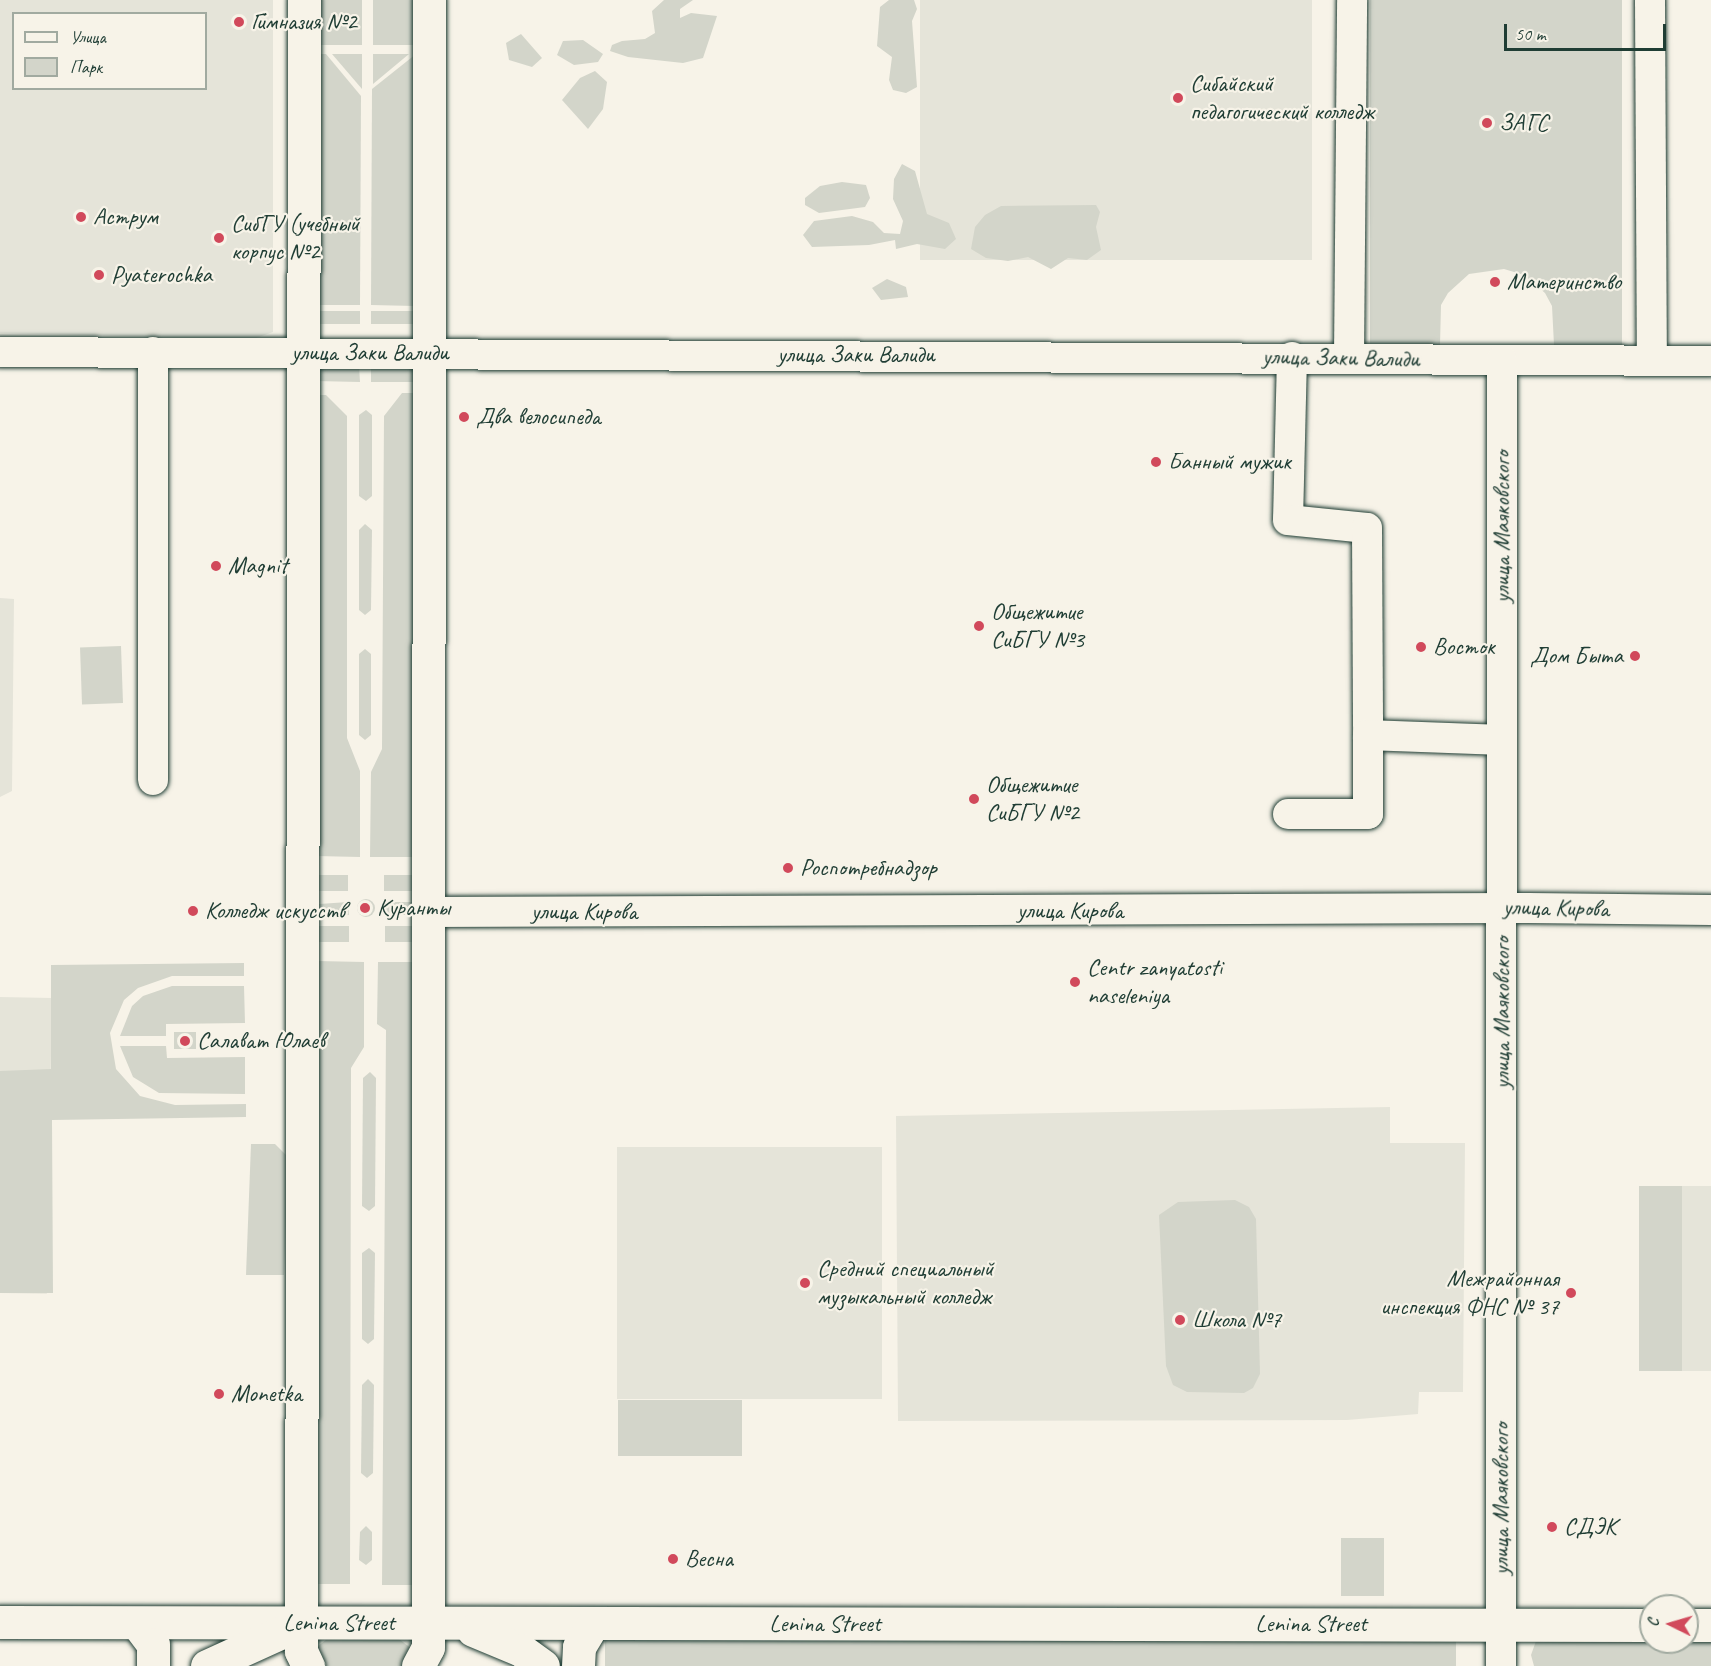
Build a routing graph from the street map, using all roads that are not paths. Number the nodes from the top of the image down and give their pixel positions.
1 (303, 0) edge
2 (429, 0) edge
3 (1352, 0) edge
4 (1650, 0) edge
5 (0, 352) edge
6 (153, 352) junction
7 (303, 352) junction
8 (429, 354) junction
9 (1292, 357) junction
10 (1349, 357) junction
11 (1502, 360) junction
12 (1652, 361) junction
13 (1711, 361) edge
14 (1368, 735) junction
15 (1502, 740) junction
16 (153, 780) dead end
17 (1288, 814) dead end
18 (1502, 908) junction
19 (1711, 910) edge
20 (428, 912) junction
21 (0, 1622) edge
22 (137, 1623) junction
23 (302, 1623) junction
24 (427, 1624) junction
25 (593, 1624) junction
26 (1501, 1625) junction
27 (1639, 1625) edge
28 (153, 1666) edge
29 (207, 1666) edge
30 (308, 1666) edge
31 (418, 1666) edge
32 (543, 1666) edge
33 (578, 1666) edge
34 (1501, 1666) edge

1 - 7 main road
2 - 8 main road
3 - 10 street
4 - 12 street
5 - 6 street, улица Заки Валиди
6 - 7 street, улица Заки Валиди
6 - 16 street
7 - 8 street, улица Заки Валиди
7 - 23 main road
8 - 9 street, улица Заки Валиди
8 - 20 main road
9 - 10 street, улица Заки Валиди
9 - 14 street
10 - 11 street, улица Заки Валиди
11 - 12 street, улица Заки Валиди
11 - 15 street, улица Маяковского
12 - 13 street, улица Заки Валиди
14 - 15 street
14 - 17 street
15 - 18 street, улица Маяковского
18 - 19 street, улица Кирова
18 - 20 street, улица Кирова
18 - 26 street, улица Маяковского
20 - 24 main road
21 - 22 main road, Lenina Street
22 - 23 main road, Lenina Street
22 - 28 main road
23 - 24 main road, Lenina Street
23 - 29 main road
23 - 30 main road
24 - 25 main road, Lenina Street
24 - 31 main road
24 - 32 main road
25 - 26 main road, Lenina Street
25 - 33 main road
26 - 27 main road, Lenina Street
26 - 34 street, улица Маяковского

